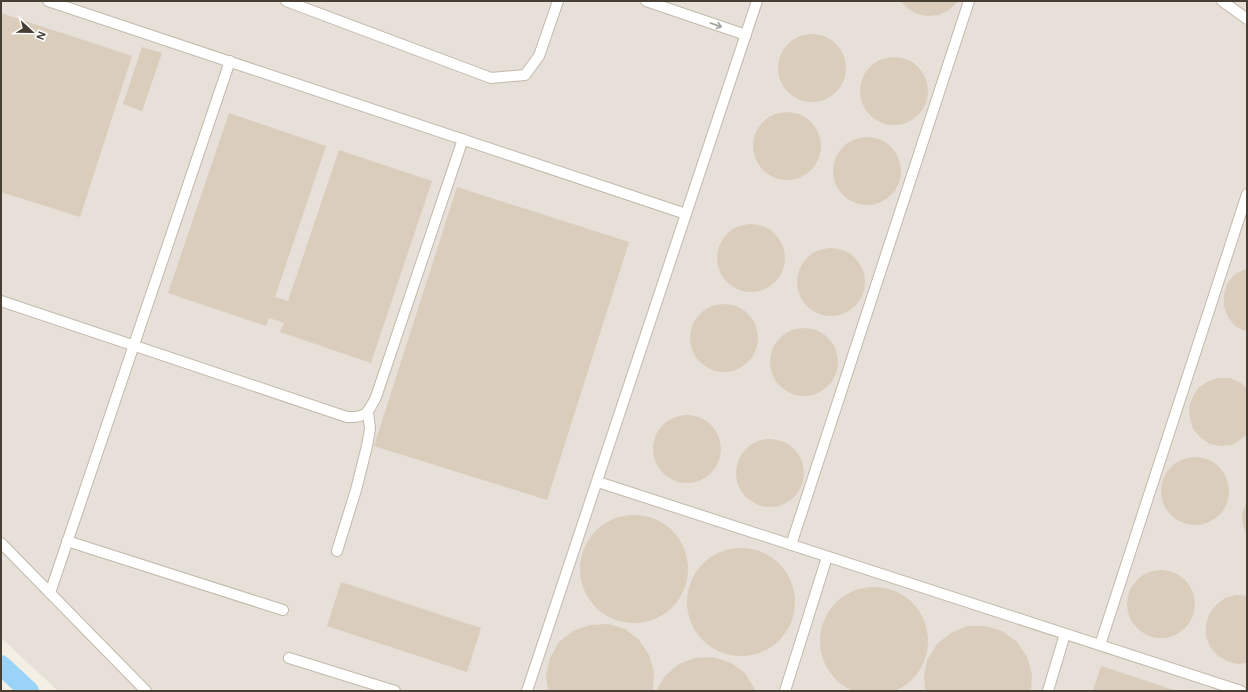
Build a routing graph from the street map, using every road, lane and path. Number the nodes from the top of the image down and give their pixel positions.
1 (48, 1) edge
2 (286, 1) edge
3 (558, 1) edge
4 (646, 1) edge
5 (757, 1) edge
6 (970, 1) edge
7 (1222, 1) edge
8 (1247, 19) edge
9 (746, 35) junction
10 (230, 61) junction
11 (463, 139) junction
12 (1247, 194) edge
13 (686, 214) junction
14 (1, 301) edge
15 (134, 345) junction
16 (368, 412) junction
17 (598, 482) junction
18 (67, 541) junction
19 (1, 543) edge
20 (791, 545) junction
21 (337, 551) dead end
22 (827, 557) junction
23 (50, 593) junction
24 (283, 610) dead end
25 (1065, 634) junction
26 (1100, 645) junction
27 (289, 658) dead end
28 (146, 691) edge
29 (395, 691) edge
30 (527, 691) edge
31 (784, 691) edge
32 (1048, 691) edge
33 (1241, 691) edge

1 - 10 lane
2 - 3 lane
4 -> 9 lane
5 - 9 lane
6 - 20 lane
7 - 8 lane
9 - 13 lane
10 - 11 lane
10 - 15 lane
11 - 13 lane
11 - 16 lane
12 - 26 lane
13 - 17 lane
14 - 15 lane
15 - 16 lane
15 - 18 lane
16 - 21 lane
17 - 20 lane
17 - 30 lane
18 - 23 lane
18 - 24 lane
19 - 23 lane
20 - 22 lane
22 - 25 lane
22 - 31 lane
23 - 28 lane
25 - 26 lane
25 - 32 lane
26 - 33 lane
27 - 29 lane

